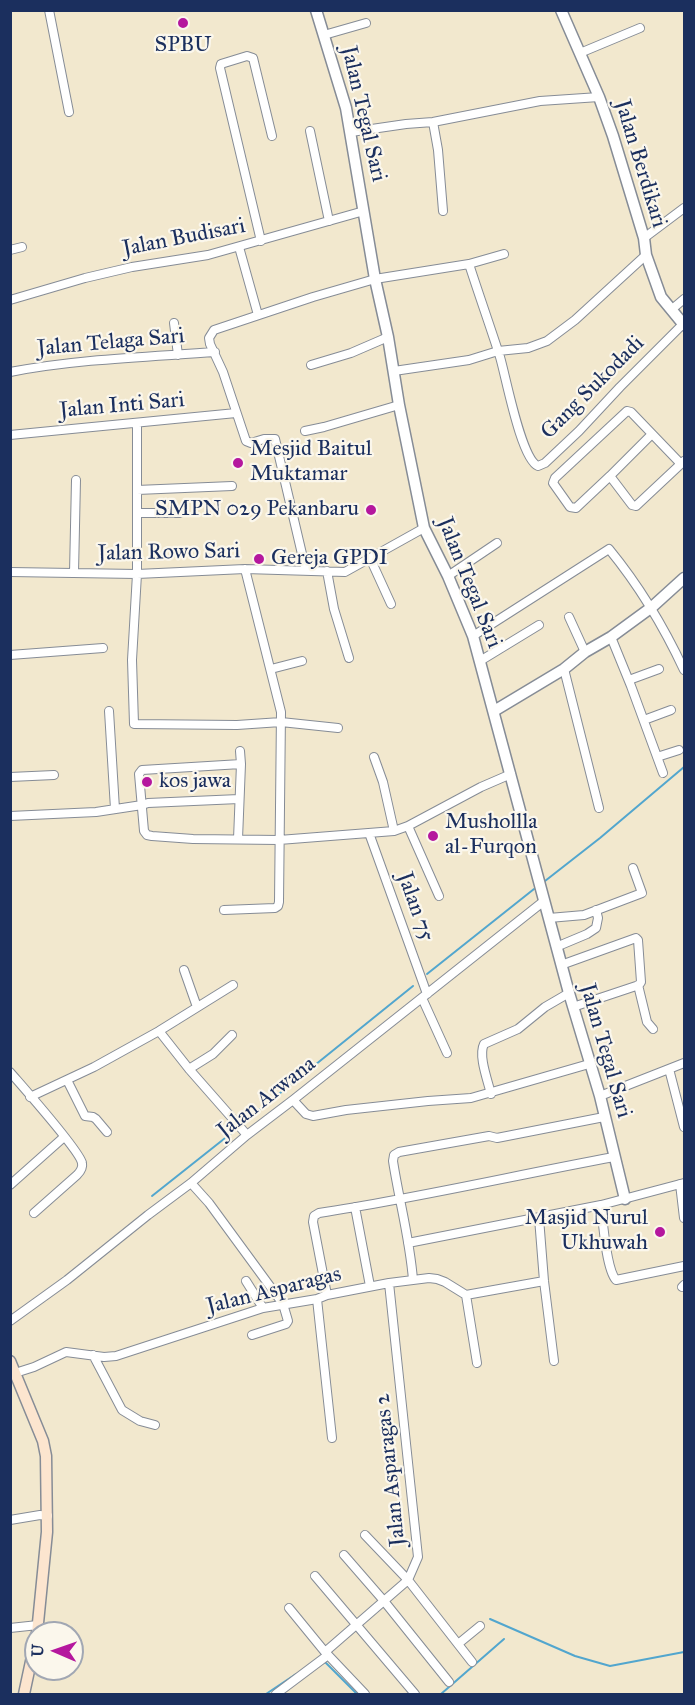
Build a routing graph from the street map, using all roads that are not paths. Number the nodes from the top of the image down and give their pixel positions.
1 (49, 10) edge
2 (316, 10) edge
3 (561, 10) edge
4 (366, 23) dead end
5 (640, 28) dead end
6 (324, 35) junction
7 (580, 53) junction
8 (599, 97) junction
9 (69, 112) dead end
10 (433, 122) junction
11 (310, 131) dead end
12 (351, 132) junction
13 (272, 136) dead end
14 (684, 208) edge
15 (364, 211) junction
16 (443, 211) dead end
17 (329, 221) junction
18 (644, 238) junction
19 (261, 241) junction
20 (239, 247) junction
21 (22, 248) dead end
22 (10, 250) edge
23 (504, 254) dead end
24 (646, 255) junction
25 (469, 264) junction
26 (375, 279) junction
27 (684, 299) edge
28 (10, 300) edge
29 (671, 310) junction
30 (258, 315) junction
31 (174, 323) dead end
32 (684, 325) edge
33 (388, 336) junction
34 (498, 351) junction
35 (215, 352) junction
36 (178, 355) junction
37 (311, 365) dead end
38 (394, 371) junction
39 (10, 372) edge
40 (399, 405) junction
41 (236, 413) junction
42 (137, 423) junction
43 (305, 431) dead end
44 (652, 434) junction
45 (10, 435) edge
46 (683, 462) edge
47 (610, 476) junction
48 (76, 480) dead end
49 (232, 486) dead end
50 (137, 490) junction
51 (138, 513) junction
52 (180, 513) dead end
53 (424, 528) junction
54 (497, 543) dead end
55 (370, 558) junction
56 (245, 569) junction
57 (306, 571) junction
58 (327, 571) junction
59 (10, 572) edge
60 (74, 573) junction
61 (137, 574) junction
62 (448, 576) junction
63 (684, 578) edge
64 (390, 604) dead end
65 (652, 607) junction
66 (569, 616) dead end
67 (539, 625) dead end
68 (473, 636) junction
69 (611, 637) junction
70 (103, 648) dead end
71 (585, 652) junction
72 (681, 654) edge
73 (10, 655) edge
74 (349, 658) dead end
75 (302, 661) dead end
76 (480, 661) junction
77 (271, 669) junction
78 (564, 669) junction
79 (659, 669) dead end
80 (684, 670) edge
81 (629, 680) junction
82 (671, 710) dead end
83 (109, 711) dead end
84 (494, 711) junction
85 (644, 720) junction
86 (281, 722) junction
87 (338, 728) dead end
88 (679, 750) dead end
89 (240, 751) dead end
90 (374, 758) dead end
91 (657, 758) junction
92 (241, 764) junction
93 (663, 773) dead end
94 (511, 774) junction
95 (54, 775) dead end
96 (10, 777) edge
97 (239, 799) junction
98 (142, 805) junction
99 (599, 808) dead end
100 (115, 809) junction
101 (10, 816) edge
102 (408, 826) junction
103 (393, 831) junction
104 (369, 833) junction
105 (238, 839) junction
106 (279, 840) junction
107 (633, 868) dead end
108 (439, 896) dead end
109 (544, 901) junction
110 (224, 910) dead end
111 (596, 910) junction
112 (549, 918) junction
113 (556, 947) junction
114 (561, 965) junction
115 (184, 970) dead end
116 (233, 985) dead end
117 (638, 985) junction
118 (569, 993) junction
119 (425, 996) junction
120 (196, 1007) junction
121 (573, 1007) junction
122 (653, 1029) dead end
123 (159, 1031) junction
124 (232, 1035) dead end
125 (447, 1053) dead end
126 (684, 1063) edge
127 (589, 1064) junction
128 (669, 1068) junction
129 (189, 1069) junction
130 (10, 1072) edge
131 (67, 1080) junction
132 (492, 1094) junction
133 (600, 1096) junction
134 (30, 1097) junction
135 (293, 1100) junction
136 (604, 1117) junction
137 (684, 1127) edge
138 (107, 1132) dead end
139 (247, 1135) junction
140 (64, 1137) junction
141 (614, 1157) junction
142 (191, 1183) junction
143 (682, 1183) edge
144 (10, 1185) edge
145 (625, 1198) junction
146 (399, 1200) junction
147 (601, 1205) junction
148 (355, 1208) junction
149 (34, 1213) dead end
150 (539, 1218) junction
151 (684, 1218) edge
152 (408, 1243) junction
153 (684, 1266) edge
154 (413, 1276) junction
155 (246, 1281) dead end
156 (544, 1281) junction
157 (388, 1283) junction
158 (370, 1284) junction
159 (326, 1292) junction
160 (466, 1295) junction
161 (316, 1299) junction
162 (283, 1304) junction
163 (262, 1308) junction
164 (10, 1321) edge
165 (252, 1335) dead end
166 (93, 1355) junction
167 (10, 1361) edge
168 (554, 1361) dead end
169 (477, 1363) dead end
170 (13, 1374) edge
171 (155, 1425) dead end
172 (332, 1438) dead end
173 (48, 1516) junction
174 (10, 1520) edge
175 (365, 1535) dead end
176 (344, 1555) dead end
177 (315, 1576) dead end
178 (408, 1580) junction
179 (384, 1601) junction
180 (289, 1608) dead end
181 (39, 1621) edge
182 (355, 1624) junction
183 (480, 1626) dead end
184 (458, 1644) junction
185 (326, 1653) junction
186 (472, 1662) dead end
187 (449, 1682) dead end
188 (276, 1695) edge
189 (365, 1695) edge
190 (415, 1695) edge

1 - 9 street
2 - 6 street, Jalan Tegal Sari
3 - 7 street, Jalan Berdikari
4 - 6 street
5 - 7 street
6 - 12 street, Jalan Tegal Sari
7 - 8 street, Jalan Berdikari
8 - 10 street
8 - 18 street, Jalan Berdikari
10 - 12 street
10 - 16 street
11 - 17 street
12 - 15 street, Jalan Tegal Sari
13 - 19 street
14 - 18 street
15 - 17 street, Jalan Budisari
15 - 26 street, Jalan Tegal Sari
17 - 19 street, Jalan Budisari
18 - 24 street, Jalan Berdikari
19 - 20 street, Jalan Budisari
20 - 28 street, Jalan Budisari
20 - 30 street
21 - 22 street
23 - 25 street
24 - 29 street, Jalan Berdikari
24 - 34 street
25 - 26 street
25 - 34 street
26 - 30 street
26 - 33 street, Jalan Tegal Sari
27 - 29 street
29 - 32 street, Jalan Berdikari
30 - 35 street
31 - 36 street
32 - 34 street, Gang Sukodadi
33 - 37 street
33 - 38 street, Jalan Tegal Sari
34 - 38 street
35 - 36 street, Jalan Telaga Sari
35 - 41 street
36 - 39 street, Jalan Telaga Sari
38 - 40 street, Jalan Tegal Sari
40 - 43 street
40 - 53 street, Jalan Tegal Sari
41 - 42 street, Jalan Inti Sari
41 - 57 street
42 - 45 street, Jalan Inti Sari
42 - 50 street
44 - 46 street
44 - 47 street
44 - 47 street
46 - 47 street
48 - 60 street
49 - 50 street
50 - 51 street
51 - 52 street
51 - 61 street
53 - 55 street, Jalan Rowo Sari
53 - 62 street, Jalan Tegal Sari
54 - 62 street
55 - 58 street, Jalan Rowo Sari
55 - 64 street
56 - 57 street, Jalan Rowo Sari
56 - 61 street, Jalan Rowo Sari
56 - 77 street
57 - 58 street, Jalan Rowo Sari
58 - 74 street
59 - 60 street, Jalan Rowo Sari
60 - 61 street, Jalan Rowo Sari
61 - 86 street
62 - 68 street, Jalan Tegal Sari
63 - 65 street
65 - 68 street
65 - 69 street
65 - 72 street
66 - 71 street
67 - 76 street
68 - 76 street, Jalan Tegal Sari
69 - 71 street
69 - 81 street
70 - 73 street
71 - 78 street
72 - 80 street
75 - 77 street
76 - 84 street, Jalan Tegal Sari
77 - 86 street
78 - 84 street
78 - 99 street
79 - 81 street
81 - 85 street
82 - 85 street
83 - 100 street
84 - 94 street, Jalan Tegal Sari
85 - 91 street
86 - 87 street
86 - 106 street
88 - 91 street
89 - 92 street
90 - 103 street
91 - 93 street
92 - 97 street
92 - 98 street
94 - 102 street
94 - 109 street, Jalan Tegal Sari
95 - 96 street
97 - 98 street
97 - 105 street
98 - 100 street
98 - 105 street
100 - 101 street
102 - 103 street
102 - 108 street
103 - 104 street
104 - 106 street
104 - 119 street, Jalan 75
105 - 106 street
106 - 110 street
107 - 111 street
109 - 112 street, Jalan Tegal Sari
109 - 119 street, Jalan Arwana
111 - 112 street
111 - 113 street
112 - 113 street, Jalan Tegal Sari
113 - 114 street, Jalan Tegal Sari
114 - 117 street
114 - 118 street, Jalan Tegal Sari
115 - 120 street
116 - 120 street
117 - 121 street
117 - 122 street
118 - 121 street, Jalan Tegal Sari
118 - 132 street
119 - 125 street, Jalan 75
119 - 135 street, Jalan Arwana
120 - 123 street
121 - 127 street, Jalan Tegal Sari
123 - 129 street
123 - 131 street
124 - 129 street
126 - 128 street
127 - 132 street
127 - 133 street, Jalan Tegal Sari
128 - 133 street
128 - 137 street
129 - 139 street
130 - 134 street
131 - 134 street
131 - 138 street
132 - 135 street
133 - 136 street, Jalan Tegal Sari
134 - 140 street
135 - 139 street, Jalan Arwana
136 - 141 street, Jalan Tegal Sari
136 - 146 street
139 - 142 street, Jalan Arwana
140 - 144 street
140 - 149 street
141 - 145 street, Jalan Tegal Sari
141 - 146 street, Jalan Asparagas
142 - 162 street
142 - 164 street, Jalan Arwana
143 - 145 street
143 - 151 street
145 - 147 street
146 - 148 street, Jalan Asparagas
146 - 152 street
147 - 150 street
147 - 153 street
148 - 158 street, Jalan Asparagas
148 - 159 street, Jalan Asparagas
150 - 152 street
150 - 156 street
152 - 154 street
154 - 157 street, Jalan Asparagas
154 - 160 street, Jalan Asparagas
155 - 163 street
156 - 160 street
156 - 168 street
157 - 158 street, Jalan Asparagas
157 - 178 street, Jalan Asparagas 2
158 - 159 street, Jalan Asparagas
159 - 161 street, Jalan Asparagas
160 - 169 street
161 - 162 street, Jalan Asparagas
161 - 172 street
162 - 163 street, Jalan Asparagas
162 - 165 street
163 - 166 street, Jalan Asparagas
166 - 170 street, Jalan Asparagas
166 - 171 street
167 - 170 main road
170 - 173 main road
173 - 174 street
173 - 181 main road
175 - 178 street
176 - 179 street
177 - 182 street
178 - 179 street, Jalan Asparagas 2
178 - 184 street
179 - 182 street, Jalan Asparagas 2
179 - 187 street
180 - 185 street
182 - 185 street, Jalan Asparagas 2
182 - 190 street
183 - 184 street
184 - 186 street
185 - 188 street, Jalan Asparagas 2
185 - 189 street

